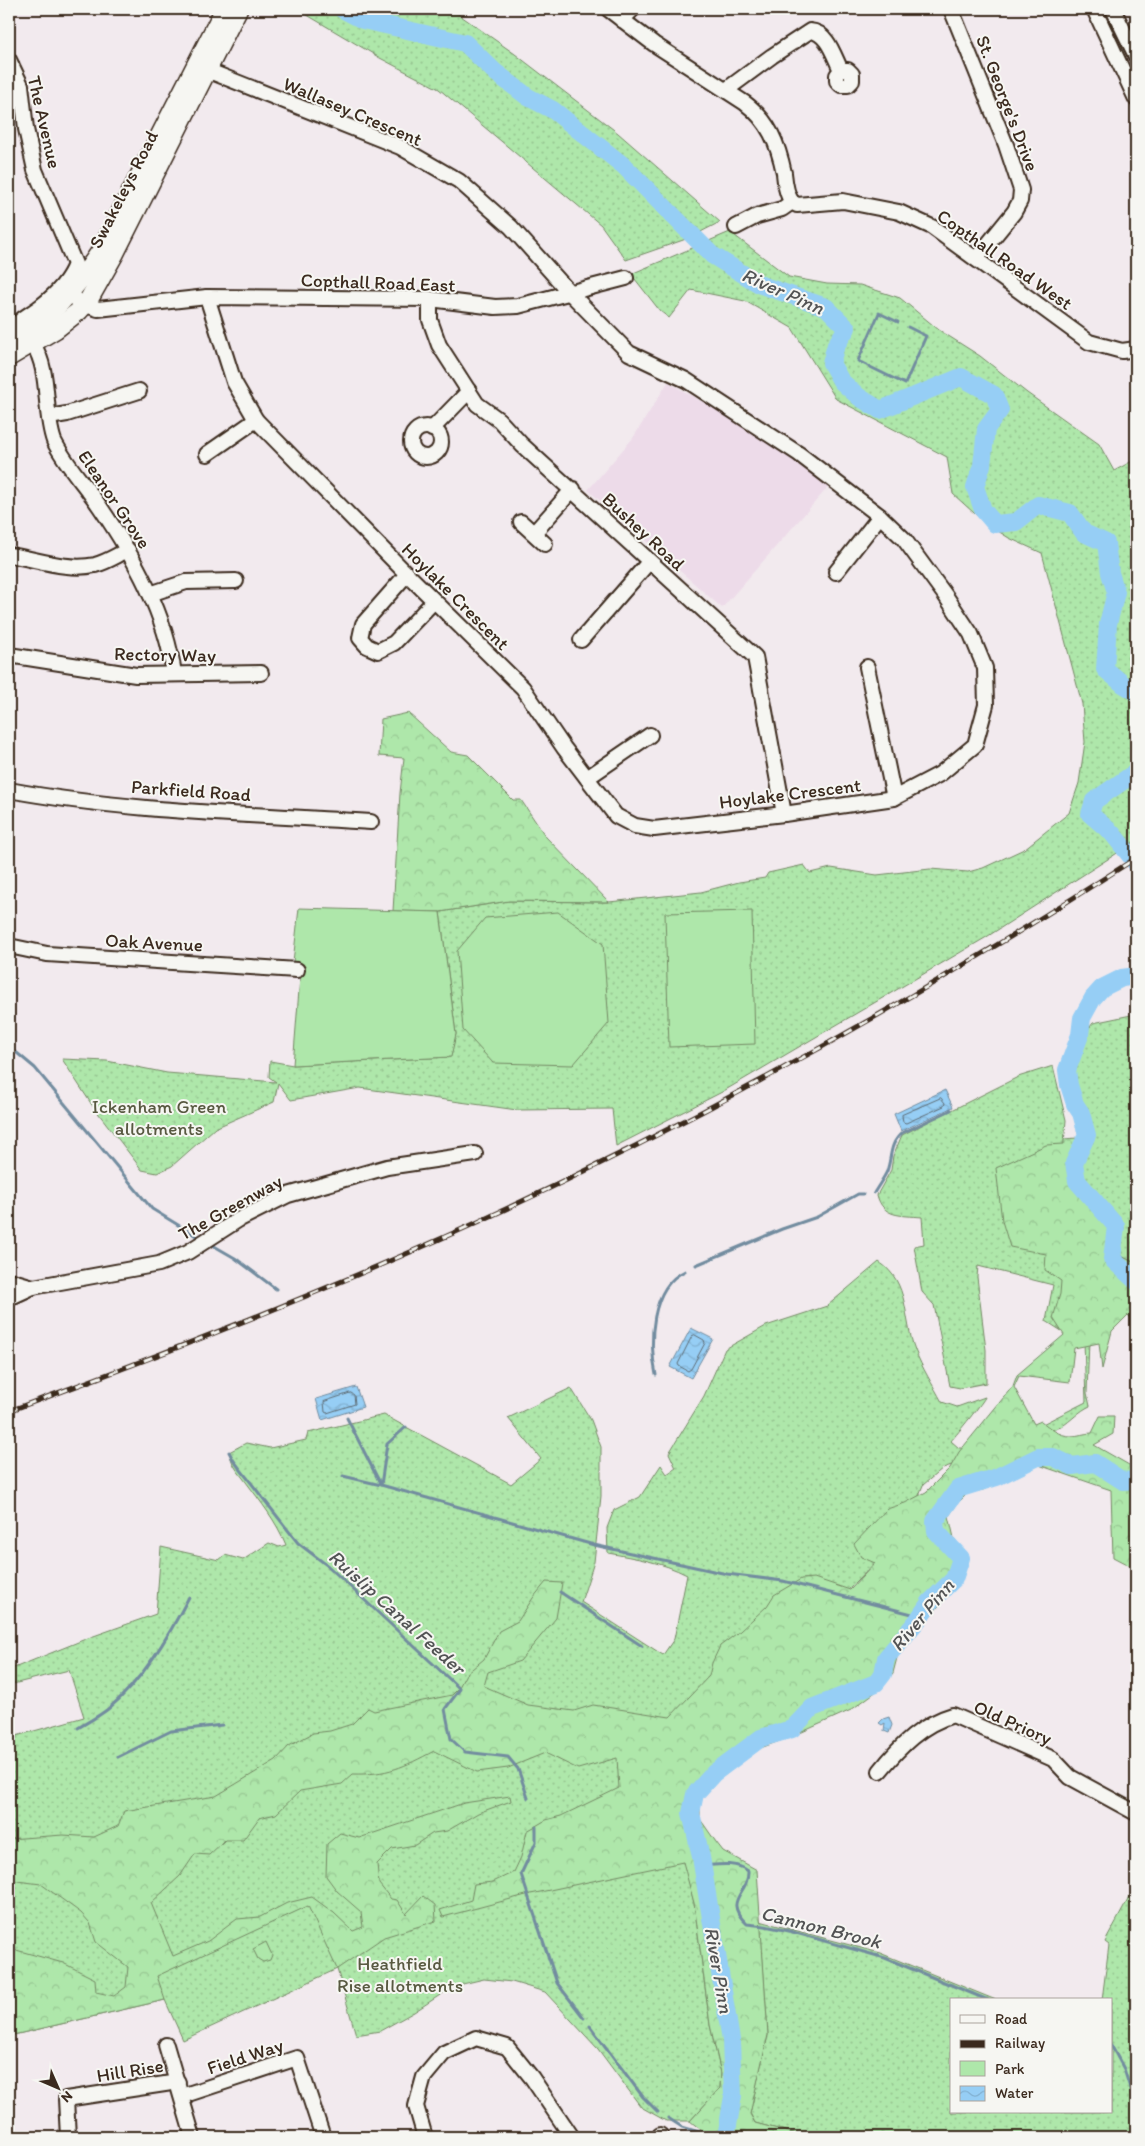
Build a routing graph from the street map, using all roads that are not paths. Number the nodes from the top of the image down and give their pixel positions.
1 (225, 9) edge
2 (238, 9) edge
3 (608, 9) edge
4 (633, 9) edge
5 (951, 9) edge
6 (1094, 9) edge
7 (1113, 9) edge
8 (622, 20) junction
9 (1136, 56) edge
10 (9, 60) edge
11 (201, 68) junction
12 (841, 70) dead end
13 (726, 90) junction
14 (1136, 99) edge
15 (792, 202) junction
16 (736, 227) dead end
17 (976, 259) junction
18 (626, 278) dead end
19 (68, 288) junction
20 (570, 293) junction
21 (207, 297) junction
22 (430, 299) junction
23 (88, 301) junction
24 (19, 342) edge
25 (1136, 349) edge
26 (9, 357) edge
27 (469, 391) junction
28 (132, 398) dead end
29 (49, 417) junction
30 (256, 420) junction
31 (432, 429) dead end
32 (207, 454) dead end
33 (573, 489) junction
34 (880, 516) junction
35 (521, 522) dead end
36 (534, 533) junction
37 (545, 544) dead end
38 (128, 550) junction
39 (9, 555) edge
40 (650, 562) junction
41 (836, 572) dead end
42 (407, 574) junction
43 (236, 582) dead end
44 (150, 594) junction
45 (434, 601) junction
46 (581, 640) dead end
47 (9, 655) edge
48 (867, 667) dead end
49 (261, 673) dead end
50 (174, 674) junction
51 (650, 735) dead end
52 (587, 778) junction
53 (9, 790) edge
54 (894, 798) junction
55 (784, 814) junction
56 (371, 822) dead end
57 (9, 946) edge
58 (298, 970) dead end
59 (475, 1154) dead end
60 (9, 1280) edge
61 (32, 1287) junction
62 (9, 1298) edge
63 (880, 1771) dead end
64 (1136, 1813) edge
65 (166, 2045) dead end
66 (180, 2089) junction
67 (68, 2137) edge
68 (193, 2137) edge
69 (323, 2137) edge
70 (425, 2137) edge
71 (572, 2137) edge

1 - 11 main road, Swakeleys Road
2 - 11 main road, Swakeleys Road
3 - 8 street
4 - 8 street
5 - 17 street, St. George's Drive
6 - 14 street
7 - 9 street
8 - 13 street
10 - 19 street, The Avenue
11 - 19 main road, Swakeleys Road
11 - 20 street, Wallasey Crescent
11 - 23 main road, Swakeleys Road
12 - 13 street
13 - 15 street
15 - 16 street, Copthall Road West
15 - 17 street, Copthall Road West
17 - 25 street, Copthall Road West
18 - 20 street, Copthall Road East
19 - 23 street, Copthall Road East
19 - 24 main road, Swakeleys Road
20 - 22 street, Copthall Road East
20 - 34 street, Hoylake Crescent
21 - 22 street, Copthall Road East
21 - 23 street, Copthall Road East
21 - 30 street, Hoylake Crescent
22 - 27 street, Bushey Road
23 - 24 main road, Swakeleys Road
24 - 26 main road, Swakeleys Road
24 - 29 street, Eleanor Grove
27 - 31 street
27 - 33 street, Bushey Road
28 - 29 street
29 - 38 street, Eleanor Grove
30 - 32 street
30 - 42 street, Hoylake Crescent
33 - 36 street
33 - 40 street, Bushey Road
34 - 41 street
34 - 54 street, Hoylake Crescent
35 - 36 street
36 - 37 street
38 - 39 street
38 - 44 street, Eleanor Grove
40 - 46 street
40 - 55 street, Bushey Road
42 - 45 street, Hoylake Crescent
42 - 45 street
43 - 44 street
44 - 50 street, Eleanor Grove
45 - 52 street, Hoylake Crescent
47 - 50 street, Rectory Way
48 - 54 street
49 - 50 street, Rectory Way
51 - 52 street
52 - 55 street, Hoylake Crescent
53 - 56 street, Parkfield Road
54 - 55 street, Hoylake Crescent
57 - 58 street, Oak Avenue
59 - 61 street, The Greenway
60 - 61 street, The Greenway
61 - 62 street, The Greenway
63 - 64 street, Old Priory
65 - 66 street
66 - 67 street, Hill Rise
66 - 68 street
66 - 69 street, Field Way
70 - 71 street

